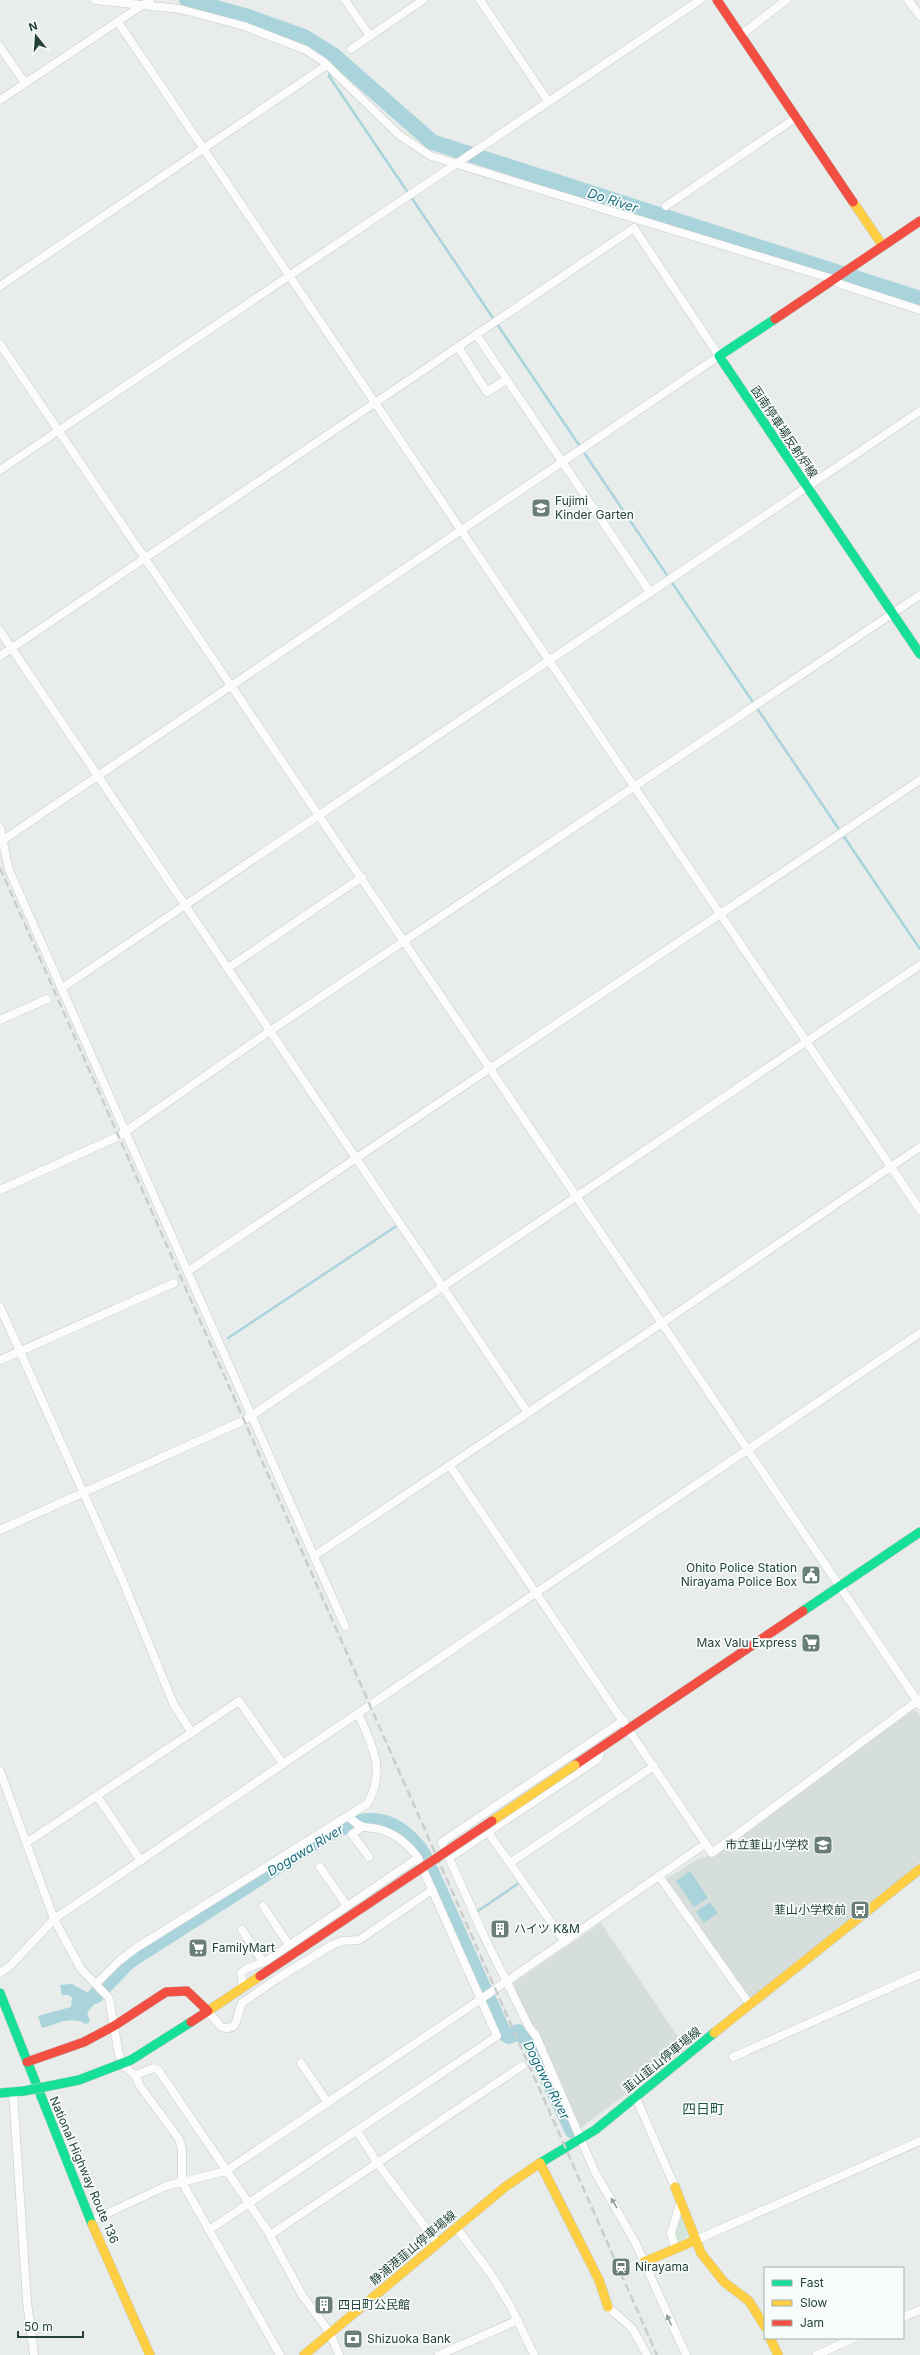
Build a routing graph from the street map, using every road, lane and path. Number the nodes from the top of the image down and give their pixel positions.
1 (95, 0) edge
2 (345, 0) edge
3 (423, 0) edge
4 (480, 0) edge
5 (700, 0) edge
6 (717, 0) edge
7 (786, 0) edge
8 (908, 0) edge
9 (146, 3) edge
10 (920, 16) edge
11 (118, 22) junction
12 (741, 35) junction
13 (370, 36) junction
14 (0, 47) edge
15 (351, 49) dead end
16 (327, 65) junction
17 (25, 83) junction
18 (0, 100) edge
19 (548, 101) junction
20 (797, 117) junction
21 (203, 148) junction
22 (457, 163) junction
23 (666, 206) dead end
24 (639, 220) junction
25 (920, 220) edge
26 (634, 228) junction
27 (883, 246) junction
28 (290, 275) junction
29 (833, 279) junction
30 (0, 286) edge
31 (920, 310) edge
32 (476, 334) junction
33 (0, 344) edge
34 (458, 346) junction
35 (719, 356) junction
36 (506, 380) junction
37 (375, 402) junction
38 (920, 411) edge
39 (59, 430) junction
40 (561, 462) junction
41 (0, 470) edge
42 (807, 487) junction
43 (461, 529) junction
44 (146, 559) junction
45 (650, 592) junction
46 (920, 595) edge
47 (892, 613) junction
48 (0, 631) edge
49 (12, 649) junction
50 (920, 654) edge
51 (0, 656) edge
52 (548, 660) junction
53 (232, 685) junction
54 (99, 776) junction
55 (920, 780) edge
56 (635, 786) junction
57 (319, 814) junction
58 (0, 828) edge
59 (1, 842) edge
60 (362, 877) junction
61 (185, 904) junction
62 (721, 914) junction
63 (406, 941) junction
64 (920, 965) edge
65 (228, 968) junction
66 (62, 988) junction
67 (47, 999) dead end
68 (0, 1020) edge
69 (270, 1031) junction
70 (806, 1040) junction
71 (491, 1068) junction
72 (126, 1131) junction
73 (920, 1147) edge
74 (357, 1158) junction
75 (891, 1167) junction
76 (0, 1190) edge
77 (577, 1196) junction
78 (920, 1210) edge
79 (188, 1271) junction
80 (174, 1283) dead end
81 (443, 1286) junction
82 (0, 1307) edge
83 (662, 1323) junction
84 (920, 1333) edge
85 (20, 1352) junction
86 (0, 1360) edge
87 (528, 1413) junction
88 (252, 1416) junction
89 (748, 1450) junction
90 (450, 1466) junction
91 (82, 1494) junction
92 (0, 1530) edge
93 (919, 1535) edge
94 (314, 1556) junction
95 (840, 1585) junction
96 (537, 1591) junction
97 (345, 1626) dead end
98 (919, 1701) edge
99 (358, 1713) junction
100 (624, 1720) junction
101 (630, 1729) junction
102 (192, 1733) junction
103 (599, 1749) junction
104 (283, 1764) junction
105 (654, 1766) junction
106 (0, 1771) edge
107 (97, 1796) junction
108 (349, 1818) junction
109 (360, 1827) junction
110 (488, 1832) junction
111 (26, 1843) junction
112 (705, 1844) junction
113 (369, 1857) dead end
114 (418, 1858) junction
115 (449, 1858) junction
116 (141, 1861) junction
117 (510, 1863) junction
118 (320, 1868) dead end
119 (920, 1869) edge
120 (660, 1876) junction
121 (432, 1890) junction
122 (263, 1906) dead end
123 (347, 1906) junction
124 (54, 1919) junction
125 (242, 1930) dead end
126 (565, 1942) junction
127 (289, 1945) junction
128 (263, 1962) junction
129 (0, 1973) edge
130 (920, 1974) edge
131 (507, 1981) junction
132 (96, 1985) junction
133 (243, 1988) junction
134 (0, 1993) edge
135 (482, 1998) junction
136 (750, 2005) junction
137 (208, 2011) junction
138 (114, 2026) junction
139 (733, 2057) dead end
140 (27, 2062) junction
141 (301, 2063) dead end
142 (522, 2066) dead end
143 (135, 2075) junction
144 (13, 2092) junction
145 (0, 2093) edge
146 (635, 2096) junction
147 (328, 2103) junction
148 (357, 2131) junction
149 (582, 2139) junction
150 (920, 2141) edge
151 (540, 2163) junction
152 (378, 2164) junction
153 (226, 2171) junction
154 (182, 2182) junction
155 (675, 2187) joint
156 (681, 2201) junction
157 (249, 2204) junction
158 (91, 2221) junction
159 (456, 2227) junction
160 (209, 2230) junction
161 (270, 2235) junction
162 (696, 2240) junction
163 (437, 2243) junction
164 (675, 2249) junction
165 (644, 2262) junction
166 (608, 2307) joint
167 (920, 2310) edge
168 (904, 2317) edge
169 (518, 2320) junction
170 (764, 2325) edge
171 (330, 2333) junction
172 (770, 2339) edge
173 (852, 2339) edge
174 (34, 2355) edge
175 (150, 2355) edge
176 (280, 2355) edge
177 (304, 2355) edge
178 (339, 2355) edge
179 (439, 2355) edge
180 (534, 2355) edge
181 (647, 2355) edge
182 (686, 2355) edge
183 (778, 2355) edge
184 (817, 2355) edge

1 - 9 street
2 - 13 street
3 - 13 street
4 - 19 street
5 - 19 street
6 - 12 main road
7 - 12 street
8 - 10 street
9 - 11 street
9 - 16 street
11 - 17 street
11 - 21 street
12 - 20 main road
13 - 15 street
14 - 17 street
16 - 21 street
16 - 22 street
17 - 18 street
19 - 22 street
20 - 23 street
20 - 27 main road
21 - 28 street
21 - 30 street
22 - 24 street
22 - 28 street
24 - 26 street
24 - 29 street
25 - 27 main road
26 - 32 street
26 - 35 street
27 - 29 main road
28 - 37 street
28 - 39 street
29 - 31 street
29 - 35 main road
32 - 34 street
32 - 36 street
33 - 39 street
34 - 36 street
34 - 37 street
35 - 40 street
35 - 42 main road, 函南停車場反射炉線
36 - 40 street
37 - 43 street
37 - 44 street
38 - 42 street
39 - 41 street
39 - 44 street
40 - 43 street
40 - 45 street
42 - 45 street
42 - 47 main road, 函南停車場反射炉線
43 - 52 street
43 - 53 street
44 - 49 street
44 - 53 street
45 - 52 street
46 - 47 street
47 - 50 main road, 函南停車場反射炉線
47 - 56 street
48 - 49 street
49 - 51 street
49 - 54 street
52 - 56 street
52 - 57 street
53 - 54 street
53 - 57 street
54 - 59 street
54 - 61 street
55 - 62 street
56 - 62 street
56 - 63 street
57 - 60 street
57 - 61 street
58 - 59 street
59 - 66 street
60 - 63 street
60 - 65 street
61 - 65 street
61 - 66 street
62 - 70 street
62 - 71 street
63 - 69 street
63 - 71 street
64 - 70 street
65 - 69 street
66 - 72 street
67 - 68 street
69 - 72 street
69 - 74 street
70 - 75 street
70 - 77 street
71 - 74 street
71 - 77 street
72 - 76 street
72 - 79 street
73 - 75 street
74 - 79 street
74 - 81 street
75 - 78 street
75 - 83 street
77 - 81 street
77 - 83 street
79 - 88 street
80 - 85 street
81 - 87 street
81 - 88 street
82 - 85 street
83 - 87 street
83 - 89 street
84 - 89 street
85 - 86 street
85 - 91 street
87 - 90 street
88 - 91 street
88 - 94 street
89 - 95 street
89 - 96 street
90 - 94 street
90 - 96 street
91 - 92 street
91 - 102 street
93 - 95 main road
94 - 97 street
95 - 98 street
95 - 101 main road
96 - 99 street
96 - 100 street
98 - 112 street
99 - 104 street
99 - 108 street
100 - 101 street
100 - 115 street
101 - 103 main road
101 - 105 street
102 - 104 street
102 - 107 street
103 - 110 street
103 - 133 main road, bridge
104 - 116 street
105 - 112 street
105 - 117 street
106 - 111 street
107 - 111 street
107 - 116 street
108 - 109 street
108 - 132 street
109 - 113 street
109 - 114 street
110 - 115 street
110 - 117 street
111 - 124 street
112 - 120 street
114 - 121 street
114 - 123 street
115 - 131 street
116 - 124 street
117 - 126 street
118 - 123 street
119 - 136 main road, 韮山韮山停車場線
120 - 126 street
120 - 136 street
121 - 135 street
121 - 137 street
122 - 127 street
123 - 127 street
124 - 129 street
124 - 132 street
125 - 128 street
126 - 131 street
127 - 128 street
128 - 133 street
130 - 139 street
131 - 135 street
131 - 149 street
132 - 138 street
133 - 137 main road
134 - 140 main road, National Highway Route 136
135 - 147 street
135 - 148 street
136 - 146 main road, 韮山韮山停車場線
137 - 138 main road
137 - 144 main road, bridge
138 - 140 main road
138 - 143 street
140 - 158 main road, National Highway Route 136
141 - 147 street
142 - 152 street
143 - 153 street
143 - 154 street
144 - 145 main road
144 - 174 street
146 - 149 main road, 韮山韮山停車場線
146 - 155 street
147 - 153 street
148 - 152 street
148 - 157 street
149 - 151 main road, 韮山韮山停車場線
165 -> 149 street
150 - 162 street
151 - 159 main road, 静浦港韮山停車場線
151 - 166 main road
152 - 161 street
152 - 163 street
153 - 154 street
153 - 157 street
154 - 158 street
154 - 160 street
155 - 156 main road
156 - 162 main road
156 - 164 street
157 - 160 street
157 - 161 street
158 - 175 main road, National Highway Route 136
159 - 163 main road, 静浦港韮山停車場線
159 - 169 street
160 - 176 street
161 - 171 street
162 - 164 main road
162 - 170 main road
163 - 171 main road, 静浦港韮山停車場線
164 - 165 main road
182 -> 165 street
166 - 181 street
167 - 168 street
169 - 179 street
169 - 180 street
171 - 177 main road, 静浦港韮山停車場線
171 - 178 street
172 - 183 main road
173 - 184 street

